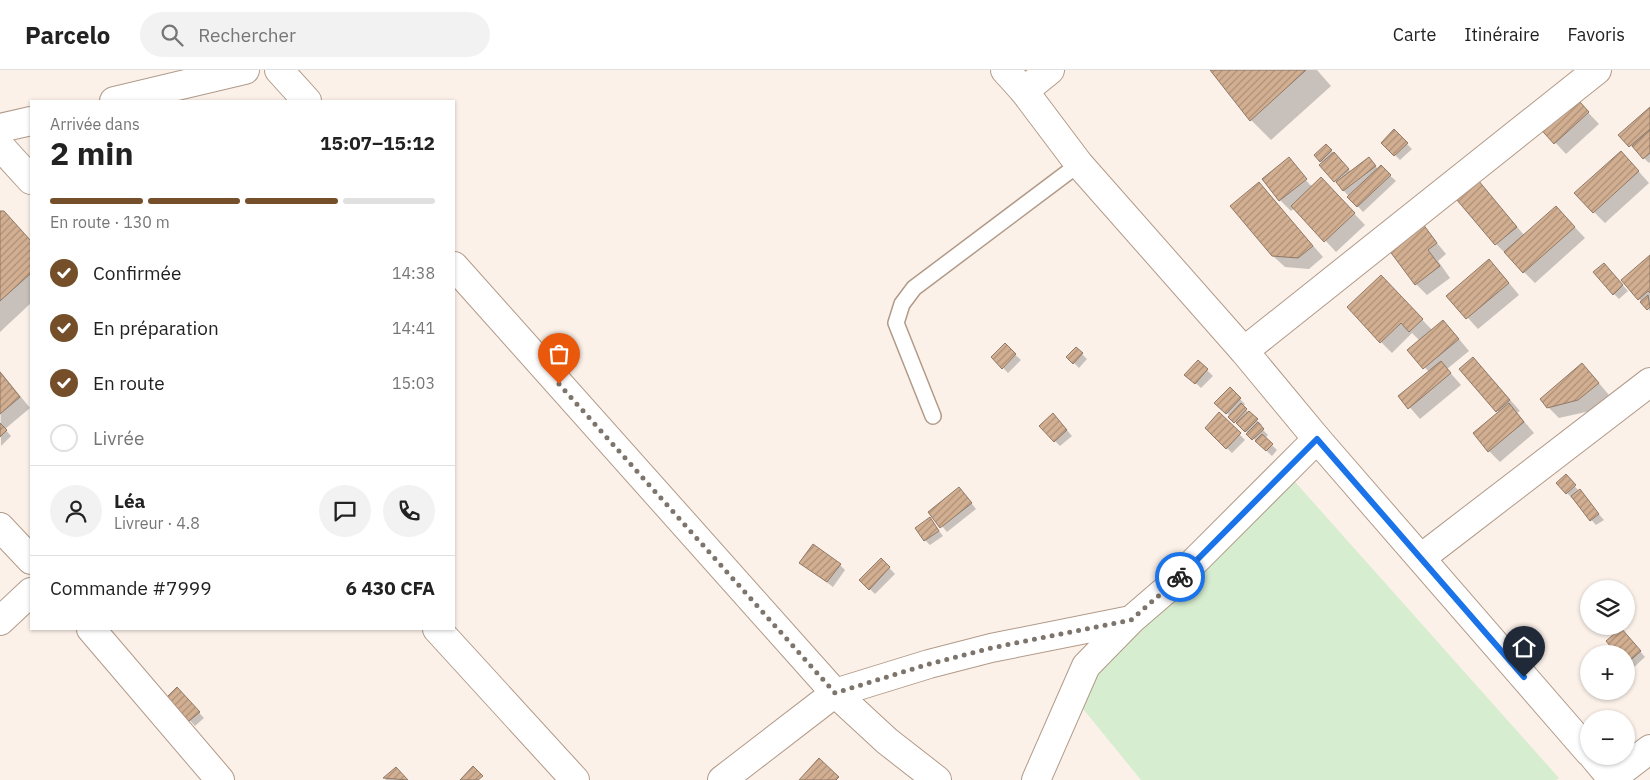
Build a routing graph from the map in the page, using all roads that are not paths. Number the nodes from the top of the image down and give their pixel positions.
1 (245, 70) edge
2 (279, 70) edge
3 (1006, 70) edge
4 (1050, 70) edge
5 (1596, 70) edge
6 (1024, 91) junction
7 (118, 100) edge
8 (306, 100) edge
9 (30, 121) edge
10 (0, 128) edge
11 (0, 146) edge
12 (1079, 164) junction
13 (30, 179) edge
14 (455, 267) edge
15 (1244, 351) junction
16 (1650, 382) edge
17 (933, 416) dead end
18 (1317, 439) junction
19 (0, 527) edge
20 (1421, 558) junction
21 (30, 559) edge
22 (30, 593) edge
23 (0, 620) edge
24 (1131, 620) junction
25 (92, 630) edge
26 (438, 630) edge
27 (835, 693) junction
28 (1580, 742) edge
29 (1650, 749) edge
30 (1600, 765) edge
31 (1612, 779) edge
32 (220, 780) edge
33 (575, 780) edge
34 (722, 780) edge
35 (937, 780) edge
36 (1036, 780) edge

1 - 7 street
2 - 8 street
3 - 6 street
4 - 6 street
5 - 15 street
6 - 12 street
9 - 10 street
11 - 13 street
12 - 15 street
12 - 17 lane
14 - 27 street
15 - 18 street
16 - 20 street
18 - 20 street
18 - 24 street
19 - 21 street
20 - 28 street
22 - 23 street
24 - 27 street
24 - 36 street
25 - 32 street
26 - 33 street
27 - 34 street
27 - 35 street
29 - 31 street
30 - 31 street

